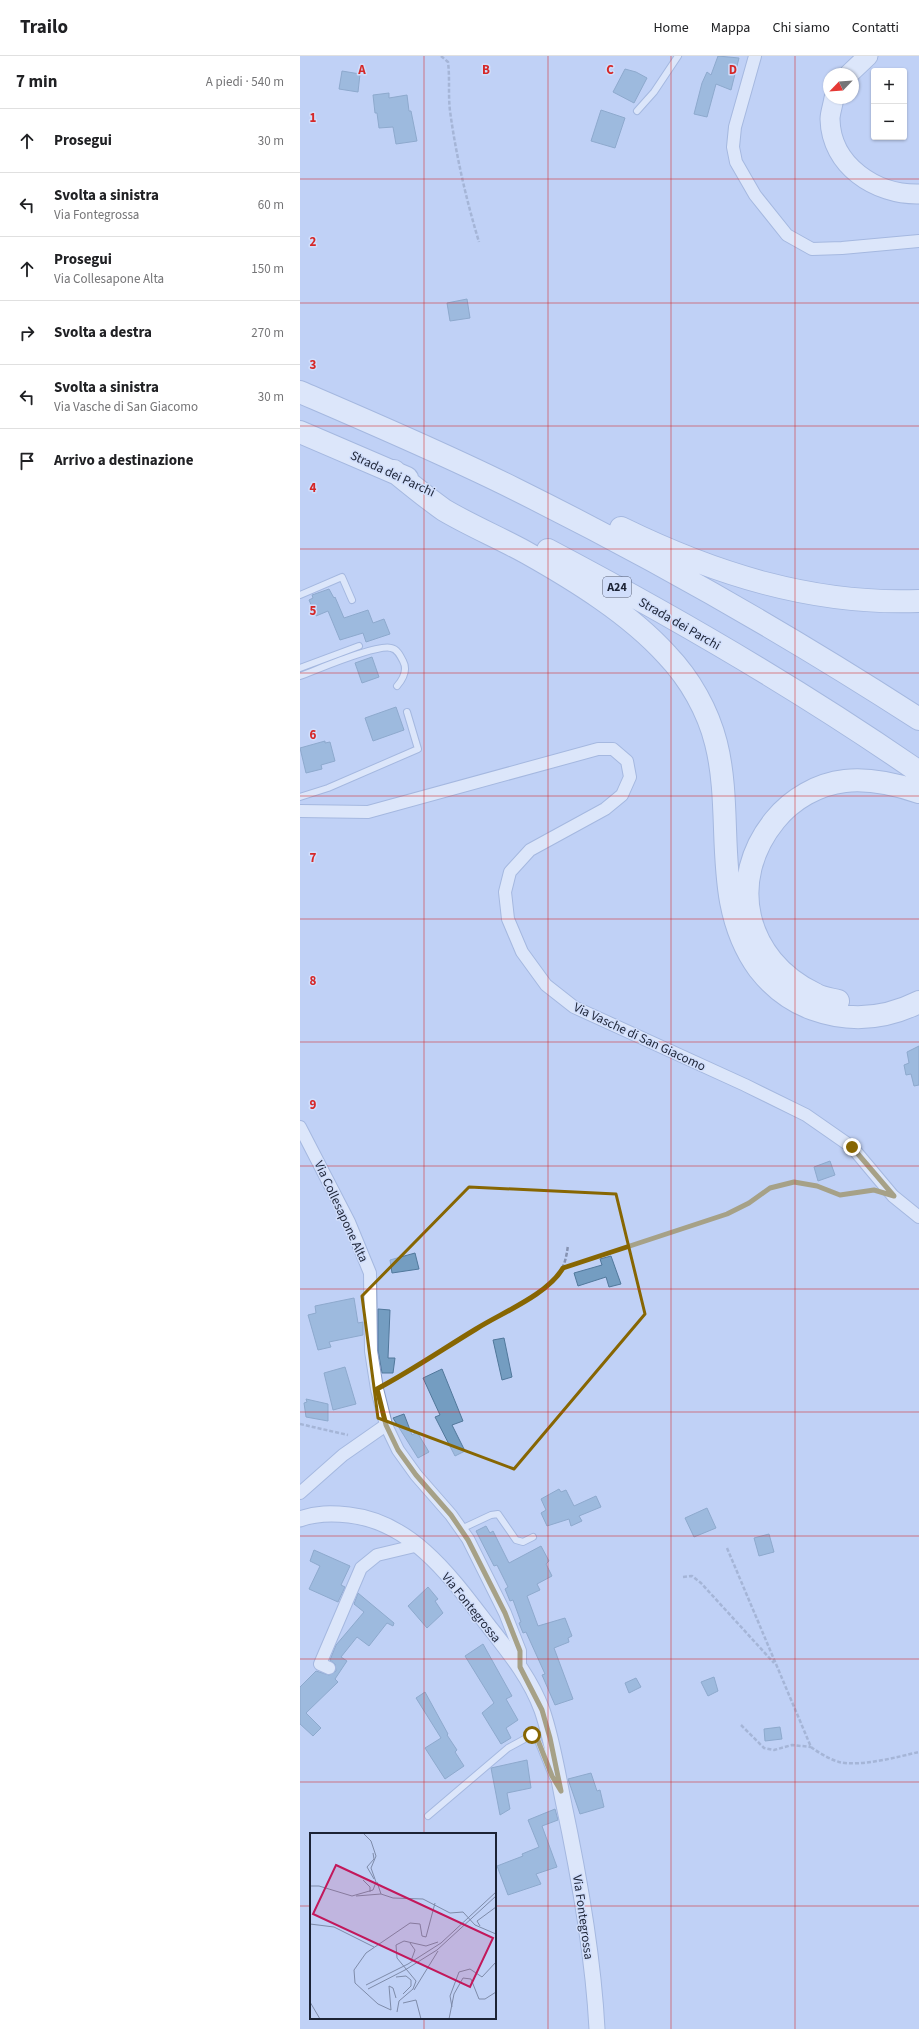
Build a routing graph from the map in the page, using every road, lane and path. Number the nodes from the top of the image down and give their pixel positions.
1 (441, 56) edge
2 (678, 56) edge
3 (755, 56) edge
4 (868, 56) edge
5 (855, 68) edge
6 (833, 104) edge
7 (637, 111) dead end
8 (919, 194) edge
9 (919, 241) edge
10 (479, 242) dead end
11 (300, 392) edge
12 (300, 432) edge
13 (394, 471) junction
14 (514, 488) junction
15 (300, 596) edge
16 (352, 600) dead end
17 (919, 601) edge
18 (359, 646) dead end
19 (300, 668) edge
20 (300, 676) edge
21 (397, 686) dead end
22 (407, 712) dead end
23 (919, 719) edge
24 (919, 772) edge
25 (919, 792) edge
26 (300, 797) edge
27 (300, 811) edge
28 (919, 985) edge
29 (919, 1002) edge
30 (300, 1127) edge
31 (894, 1196) junction
32 (919, 1217) edge
33 (568, 1245) dead end
34 (563, 1268) junction
35 (377, 1389) junction
36 (300, 1424) edge
37 (386, 1425) junction
38 (364, 1439) junction
39 (300, 1493) edge
40 (300, 1519) edge
41 (461, 1529) junction
42 (533, 1537) dead end
43 (419, 1545) junction
44 (727, 1548) dead end
45 (683, 1577) dead end
46 (776, 1665) junction
47 (520, 1667) junction
48 (329, 1668) dead end
49 (741, 1725) dead end
50 (811, 1747) junction
51 (919, 1752) edge
52 (561, 1791) junction
53 (428, 1816) dead end
54 (597, 2029) edge

1 - 10 path
2 - 7 lane
3 - 9 street
4 - 5 main road
6 - 8 main road
11 - 14 highway
12 - 13 highway, Strada dei Parchi / A24
13 - 24 highway, Strada dei Parchi / A24
13 - 29 highway
14 - 17 highway
14 - 23 highway
15 - 16 lane
18 - 19 lane
20 - 21 lane
22 - 26 lane
25 - 28 highway
27 - 31 street, Via Vasche di San Giacomo
30 - 35 street, Via Collesapone Alta
31 - 32 street, Via Vasche di San Giacomo
31 - 34 path
33 - 34 path
34 - 35 path
35 - 37 street, Via Collesapone Alta
36 - 38 path
37 - 38 street
37 - 41 street, Via Collesapone Alta
38 - 39 street
40 - 43 street, Via Fontegrossa
41 - 42 lane
41 - 47 street, Via Collesapone Alta
43 - 47 street, Via Fontegrossa
43 - 48 street
44 - 46 path
45 - 46 path
46 - 50 path
47 - 52 street, Via Fontegrossa
49 - 50 path
50 - 51 path
52 - 53 lane
52 - 54 street, Via Fontegrossa

